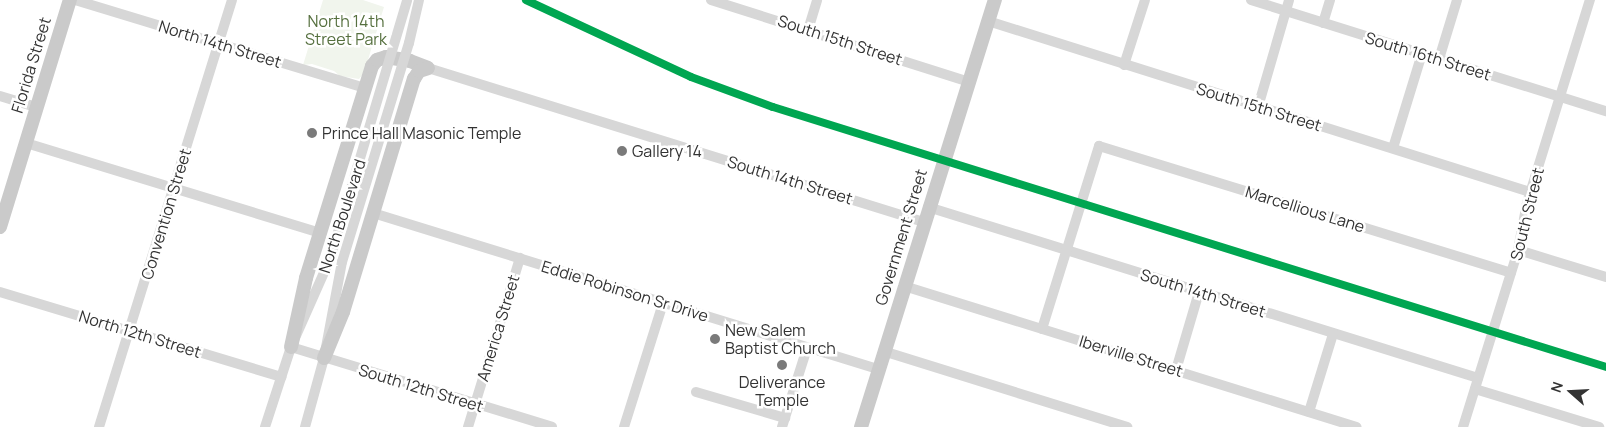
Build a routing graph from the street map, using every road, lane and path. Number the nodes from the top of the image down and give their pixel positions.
1 (70, 0) edge
2 (75, 0) edge
3 (232, 0) edge
4 (407, 0) edge
5 (419, 0) edge
6 (711, 0) edge
7 (817, 0) edge
8 (995, 0) edge
9 (1145, 0) edge
10 (1251, 0) edge
11 (1289, 0) edge
12 (1330, 0) edge
13 (1457, 0) edge
14 (1590, 0) edge
15 (1286, 11) junction
16 (988, 21) junction
17 (1323, 23) junction
18 (808, 30) junction
19 (218, 44) junction
20 (1422, 54) junction
21 (1439, 59) junction
22 (1124, 65) junction
23 (428, 68) junction
24 (969, 82) junction
25 (364, 88) junction
26 (0, 96) edge
27 (1560, 96) junction
28 (37, 107) junction
29 (1258, 107) junction
30 (1606, 110) edge
31 (26, 143) junction
32 (1393, 148) junction
33 (175, 188) junction
34 (1530, 192) junction
35 (928, 207) junction
36 (373, 213) junction
37 (924, 222) junction
38 (0, 227) edge
39 (320, 233) junction
40 (1066, 250) junction
41 (1518, 250) junction
42 (520, 258) junction
43 (1511, 273) junction
44 (1606, 277) edge
45 (904, 286) junction
46 (0, 292) edge
47 (1199, 292) junction
48 (663, 302) junction
49 (1042, 328) junction
50 (129, 331) junction
51 (1333, 334) junction
52 (291, 347) junction
53 (807, 348) junction
54 (883, 352) junction
55 (324, 358) junction
56 (878, 369) junction
57 (1176, 370) junction
58 (281, 377) junction
59 (1478, 378) junction
60 (1475, 389) junction
61 (696, 392) dead end
62 (475, 404) junction
63 (1309, 412) junction
64 (784, 423) edge
65 (99, 427) edge
66 (265, 427) edge
67 (305, 427) edge
68 (468, 427) edge
69 (552, 427) edge
70 (624, 427) edge
71 (861, 427) edge
72 (1127, 427) edge
73 (1357, 427) edge
74 (1463, 427) edge
75 (1598, 427) edge

1 - 28 main road, Florida Street
2 - 19 street, North 14th Street
3 - 19 street, Convention Street
4 - 52 street, North Boulevard, bridge
5 - 55 street, North Boulevard, bridge
6 - 18 street, South 15th Street
7 - 18 street
8 - 16 main road, Government Street
9 - 22 street
10 - 15 street, South 16th Street
11 - 15 street
12 - 17 street
13 - 21 street
14 - 27 street, South Street
15 - 17 street, South 16th Street
15 - 29 street
16 - 22 street, South 15th Street
16 - 24 main road, Government Street
17 - 20 street, South 16th Street
18 - 24 street, South 15th Street
19 - 25 street, North 14th Street
19 - 33 street, Convention Street
20 - 21 street, South 16th Street
20 - 32 street
21 - 27 street, South 16th Street
22 - 29 street, South 15th Street
23 - 25 main road
23 - 36 main road
23 - 37 street, South 14th Street
24 - 35 main road, Government Street
25 - 39 main road
26 - 28 street
27 - 30 street, South 16th Street
27 - 34 street, South Street
28 - 31 main road, Florida Street
29 - 32 street, South 15th Street
31 - 33 street
31 - 38 main road, Florida Street
32 - 34 street, South 15th Street
33 - 39 street
33 - 50 street, Convention Street
34 - 41 street, South Street
35 - 37 main road, Government Street
35 - 40 street, South 14th Street
36 - 42 street, Eddie Robinson Sr Drive
36 - 55 main road
37 - 45 main road, Government Street
39 - 52 main road
40 - 43 street, Marcellious Lane
40 - 47 street, South 14th Street
40 - 49 street
41 - 43 street, South Street
41 - 44 street
42 - 48 street, Eddie Robinson Sr Drive
42 - 62 street, America Street
43 - 59 street, South Street
45 - 49 street, Iberville Street
45 - 54 main road, Government Street
46 - 50 street, North 12th Street
47 - 51 street, South 14th Street
47 - 57 street
48 - 53 street, Eddie Robinson Sr Drive
48 - 70 street
49 - 57 street, Iberville Street
50 - 58 street, North 12th Street
50 - 65 street, Convention Street
51 - 59 street, South 14th Street
51 - 63 street
52 - 55 street, South 12th Street
52 - 58 street, North Boulevard
53 - 56 street, Eddie Robinson Sr Drive
53 - 64 street
54 - 56 main road, Government Street
54 - 72 street
55 - 62 street, South 12th Street
55 - 67 street, North Boulevard
56 - 71 main road, Government Street
57 - 63 street, Iberville Street
58 - 66 street, North Boulevard
59 - 60 street, South Street
60 - 74 street, South Street
60 - 75 street
61 - 64 street
62 - 68 street, America Street
62 - 69 street, South 12th Street
63 - 73 street, Iberville Street

